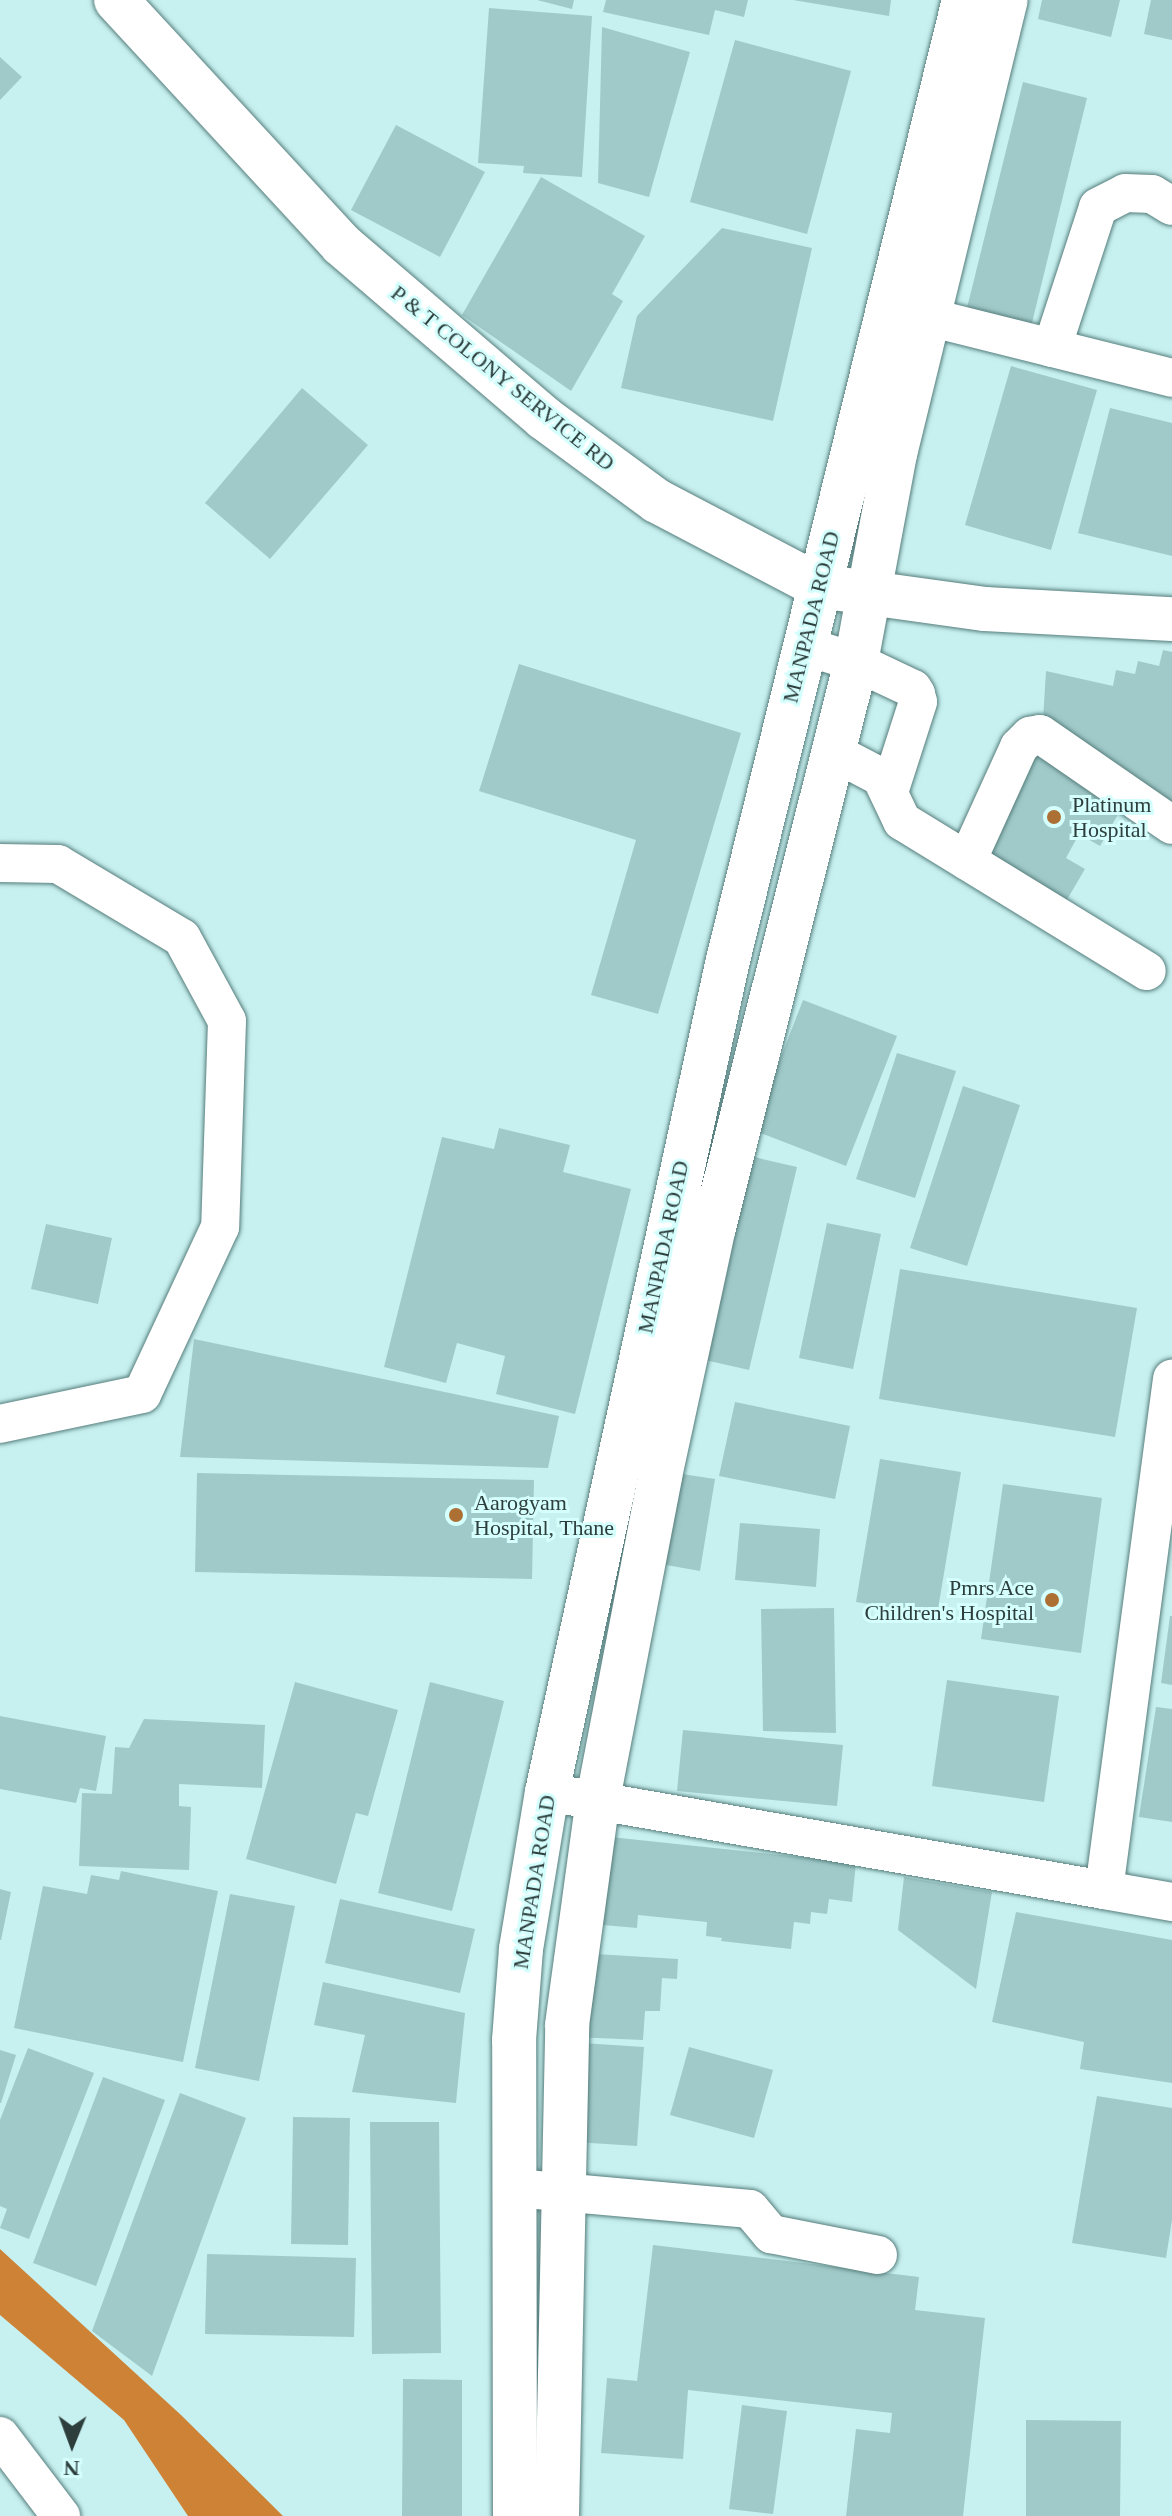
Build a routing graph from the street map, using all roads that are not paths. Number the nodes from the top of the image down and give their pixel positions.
1 (116, 0) edge
2 (964, 0) edge
3 (1006, 0) edge
4 (1172, 206) edge
5 (933, 214) junction
6 (928, 317) junction
7 (1052, 348) junction
8 (1172, 378) edge
9 (819, 586) junction
10 (872, 591) junction
11 (1172, 619) edge
12 (804, 646) junction
13 (856, 662) junction
14 (835, 753) junction
15 (890, 789) junction
16 (1172, 825) edge
17 (967, 861) junction
18 (0, 863) edge
19 (728, 960) junction
20 (1147, 971) dead end
21 (780, 973) junction
22 (1172, 1379) edge
23 (0, 1424) edge
24 (616, 1466) junction
25 (660, 1476) junction
26 (547, 1792) junction
27 (598, 1799) junction
28 (1104, 1890) junction
29 (1172, 1902) edge
30 (515, 2188) junction
31 (562, 2193) junction
32 (878, 2255) dead end
33 (0, 2436) edge
34 (536, 2466) junction
35 (61, 2516) edge
36 (515, 2516) edge
37 (557, 2516) edge

1 - 9 main road, P & T COLONY SERVICE RD
2 - 5 main road, MANPADA ROAD
3 - 5 main road, MANPADA ROAD
4 - 7 street
5 - 6 main road, MANPADA ROAD
5 - 9 main road, MANPADA ROAD
6 - 7 street
6 - 10 main road, MANPADA ROAD
7 - 8 street
9 - 10 main road, P & T COLONY SERVICE RD
9 - 12 main road, MANPADA ROAD
10 - 11 main road, P & T COLONY SERVICE RD
10 - 13 main road, MANPADA ROAD
12 - 13 street
12 - 19 main road, MANPADA ROAD
13 - 14 main road, MANPADA ROAD
13 - 15 street
14 - 15 street
14 - 21 main road, MANPADA ROAD
15 - 17 street
16 - 17 street
17 - 20 street
18 - 23 street
19 - 21 main road
19 - 24 main road, MANPADA ROAD
21 - 25 main road, MANPADA ROAD
22 - 28 street
24 - 25 main road
24 - 26 main road, MANPADA ROAD
25 - 27 main road, MANPADA ROAD
26 - 27 street
26 - 30 main road, MANPADA ROAD
27 - 28 street
27 - 31 main road, MANPADA ROAD
28 - 29 street
30 - 31 street
30 - 34 main road, MANPADA ROAD
31 - 32 street
31 - 34 main road, MANPADA ROAD
33 - 35 street
34 - 36 main road, MANPADA ROAD
34 - 37 main road, MANPADA ROAD

